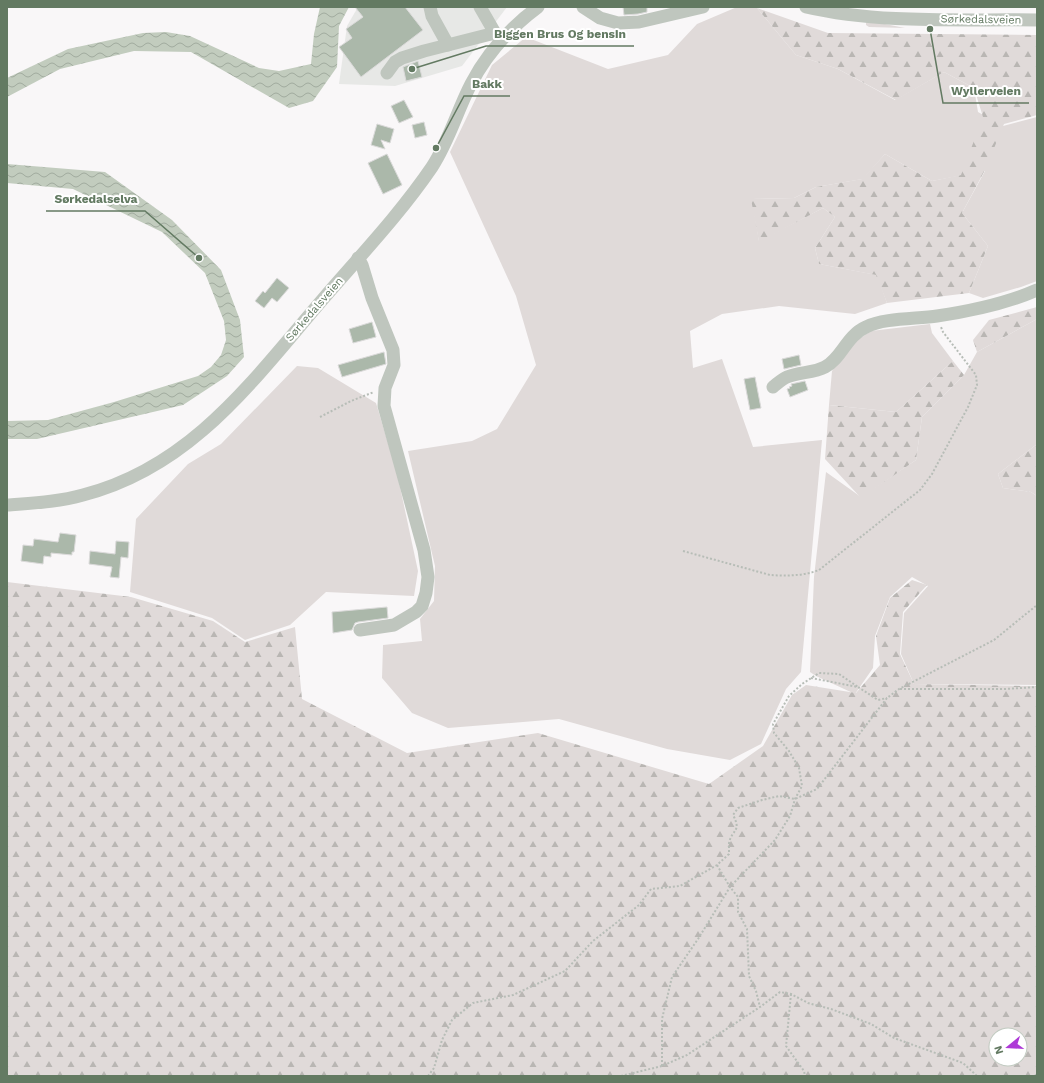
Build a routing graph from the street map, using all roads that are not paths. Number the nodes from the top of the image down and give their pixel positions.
1 (430, 7) edge
2 (480, 7) edge
3 (538, 7) edge
4 (583, 7) edge
5 (703, 7) edge
6 (814, 8) edge
7 (834, 9) edge
8 (1037, 20) edge
9 (498, 37) junction
10 (448, 45) junction
11 (387, 73) dead end
12 (358, 258) junction
13 (1037, 290) edge
14 (773, 387) dead end
15 (7, 505) edge
16 (360, 630) dead end

1 - 10 street
2 - 9 street
3 - 9 street, Sørkedalsveien
4 - 5 street
6 - 7 street, Sørkedalsveien
7 - 8 street, Sørkedalsveien
9 - 10 street
9 - 12 street, Sørkedalsveien
10 - 11 street
12 - 15 street, Sørkedalsveien
12 - 16 street
13 - 14 street

